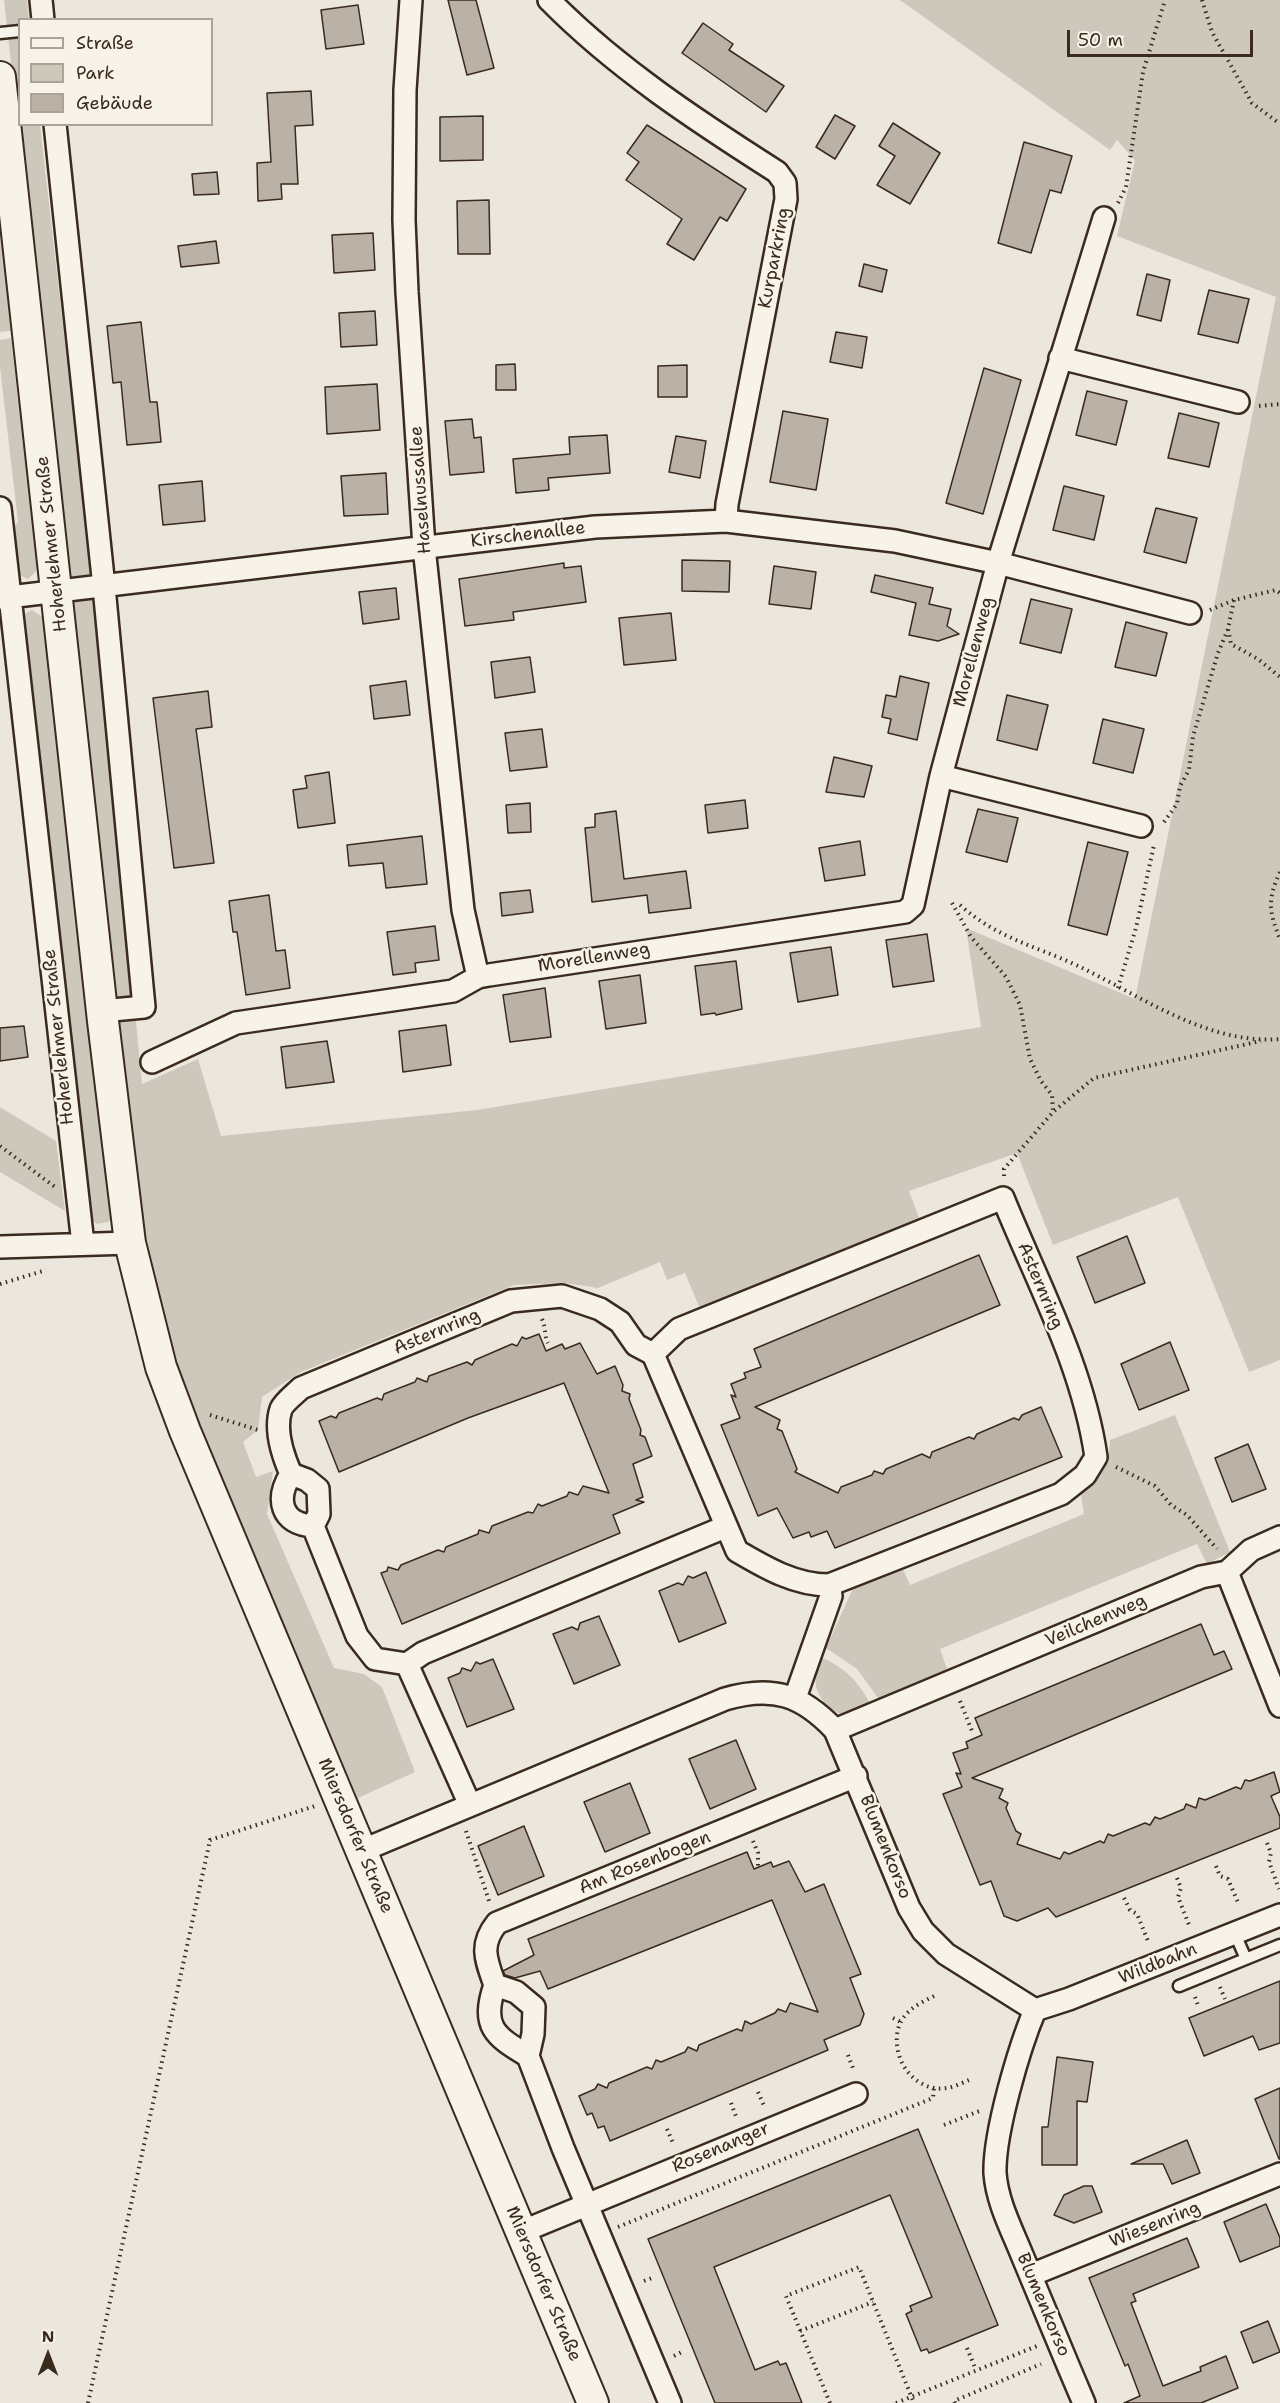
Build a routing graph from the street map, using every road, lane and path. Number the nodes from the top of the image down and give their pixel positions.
1 (41, 0) edge
2 (411, 0) edge
3 (549, 0) edge
4 (1165, 0) edge
5 (1202, 0) edge
6 (43, 18) edge
7 (18, 31) edge
8 (0, 33) edge
9 (0, 77) edge
10 (1280, 124) edge
11 (55, 126) edge
12 (1104, 218) joint
13 (1060, 358) junction
14 (1238, 402) dead end
15 (0, 508) edge
16 (726, 521) junction
17 (424, 547) junction
18 (998, 563) junction
19 (104, 587) junction
20 (57, 592) junction
21 (1280, 593) edge
22 (5, 598) edge
23 (1234, 600) junction
24 (1190, 613) joint
25 (1228, 629) junction
26 (1280, 677) edge
27 (941, 776) junction
28 (1152, 832) junction
29 (1280, 872) edge
30 (952, 903) dead end
31 (960, 905) dead end
32 (1280, 939) edge
33 (478, 977) junction
34 (1118, 988) junction
35 (102, 1011) junction
36 (1280, 1039) edge
37 (1264, 1040) junction
38 (152, 1062) dead end
39 (1053, 1112) junction
40 (0, 1146) edge
41 (76, 1188) junction
42 (1003, 1197) junction
43 (83, 1244) junction
44 (0, 1247) edge
45 (132, 1253) junction
46 (653, 1354) junction
47 (210, 1415) dead end
48 (279, 1436) junction
49 (1096, 1457) junction
50 (291, 1474) junction
51 (313, 1526) junction
52 (725, 1527) junction
53 (1280, 1537) edge
54 (1227, 1572) junction
55 (829, 1585) junction
56 (407, 1664) junction
57 (952, 1681) junction
58 (795, 1698) junction
59 (1280, 1706) edge
60 (835, 1730) junction
61 (972, 1731) dead end
62 (856, 1776) junction
63 (339, 1799) junction
64 (467, 1815) junction
65 (1267, 1843) dead end
66 (361, 1851) junction
67 (1216, 1866) dead end
68 (1177, 1878) dead end
69 (1279, 1889) edge
70 (1124, 1898) dead end
71 (1239, 1905) dead end
72 (1280, 1915) edge
73 (497, 1923) junction
74 (1189, 1925) dead end
75 (1235, 1934) junction
76 (1148, 1941) dead end
77 (1280, 1945) edge
78 (1246, 1959) junction
79 (495, 1985) junction
80 (1179, 1986) dead end
81 (934, 1996) dead end
82 (1035, 2010) junction
83 (893, 2018) dead end
84 (901, 2022) junction
85 (528, 2056) junction
86 (969, 2080) dead end
87 (934, 2087) junction
88 (856, 2094) dead end
89 (992, 2107) dead end
90 (944, 2125) dead end
91 (1280, 2174) edge
92 (587, 2204) junction
93 (521, 2232) junction
94 (601, 2234) junction
95 (1030, 2275) junction
96 (873, 2302) junction
97 (800, 2331) junction
98 (1057, 2338) junction
99 (967, 2348) dead end
100 (1041, 2364) dead end
101 (976, 2370) junction
102 (912, 2396) junction
103 (88, 2403) edge
104 (593, 2403) edge
105 (670, 2403) edge
106 (830, 2403) edge
107 (896, 2403) edge
108 (914, 2403) edge
109 (955, 2403) edge
110 (1084, 2403) edge

1 - 6 street
2 - 17 street, Haselnussallee
3 - 16 street, Kurparkring
4 - 12 path
5 - 10 path
7 - 8 lane
9 - 20 street, Hoherlehmer Straße
11 - 19 street
12 - 13 street, Morellenweg
13 - 14 street
13 - 18 street, Morellenweg
15 - 22 street, Hoherlehmer Straße
16 - 17 street, Kirschenallee
16 - 18 street, Kirschenallee
17 - 19 street, Kirschenallee
17 - 33 street, Haselnussallee
18 - 24 street
18 - 27 street, Morellenweg
19 - 20 street, Kirschenallee
19 - 35 street
20 - 22 street, Kirschenallee
20 - 35 street, Hoherlehmer Straße
21 - 23 path
22 - 41 street, Hoherlehmer Straße
23 - 24 path
23 - 25 path
25 - 26 path
25 - 28 path
27 - 28 street
27 - 33 street, Morellenweg
28 - 34 path
29 - 32 path
30 - 39 path
31 - 34 path
33 - 38 street, Morellenweg
34 - 37 path
35 - 45 street, Hoherlehmer Straße
36 - 37 path
37 - 39 path
39 - 42 path
40 - 41 path
41 - 43 street, Hoherlehmer Straße
42 - 46 street
42 - 49 street, Asternring
43 - 44 street
43 - 45 street
45 - 63 street, Miersdorfer Straße
46 - 48 street, Asternring
46 - 52 street
47 - 48 path
48 - 50 street, Asternring
49 - 54 path
49 - 55 street
50 - 51 street
50 - 51 street
51 - 56 street
52 - 55 street
52 - 56 street
53 - 54 street
54 - 57 street, Veilchenweg
54 - 59 street
55 - 58 street
56 - 64 street
57 - 60 street, Veilchenweg
57 - 61 path
58 - 60 street, Blumenkorso
58 - 64 street, Blumenkorso
60 - 62 street, Blumenkorso
62 - 73 street, Am Rosenbogen
62 - 82 street, Blumenkorso
63 - 66 street, Miersdorfer Straße
63 - 103 path
64 - 66 street, Blumenkorso
64 - 73 path
65 - 69 path
66 - 93 street, Miersdorfer Straße
67 - 71 path
68 - 74 path
70 - 76 path
72 - 75 street, Wildbahn
73 - 79 street
75 - 78 lane
75 - 82 street, Wildbahn
77 - 78 lane
78 - 80 lane
79 - 85 street
79 - 85 street
81 - 84 path
82 - 95 street, Blumenkorso
83 - 84 path
84 - 87 path
85 - 92 street
86 - 87 path
87 - 94 path
88 - 92 street, Rosenanger
89 - 90 path
91 - 95 street, Wiesenring
92 - 93 street, Rosenanger
92 - 94 street
93 - 104 street, Miersdorfer Straße
94 - 105 street
95 - 98 street, Blumenkorso
96 - 97 path
96 - 97 path
96 - 102 path
97 - 106 path
98 - 101 path
98 - 110 street, Blumenkorso
99 - 101 path
100 - 109 path
101 - 102 path
102 - 107 path
102 - 108 path

